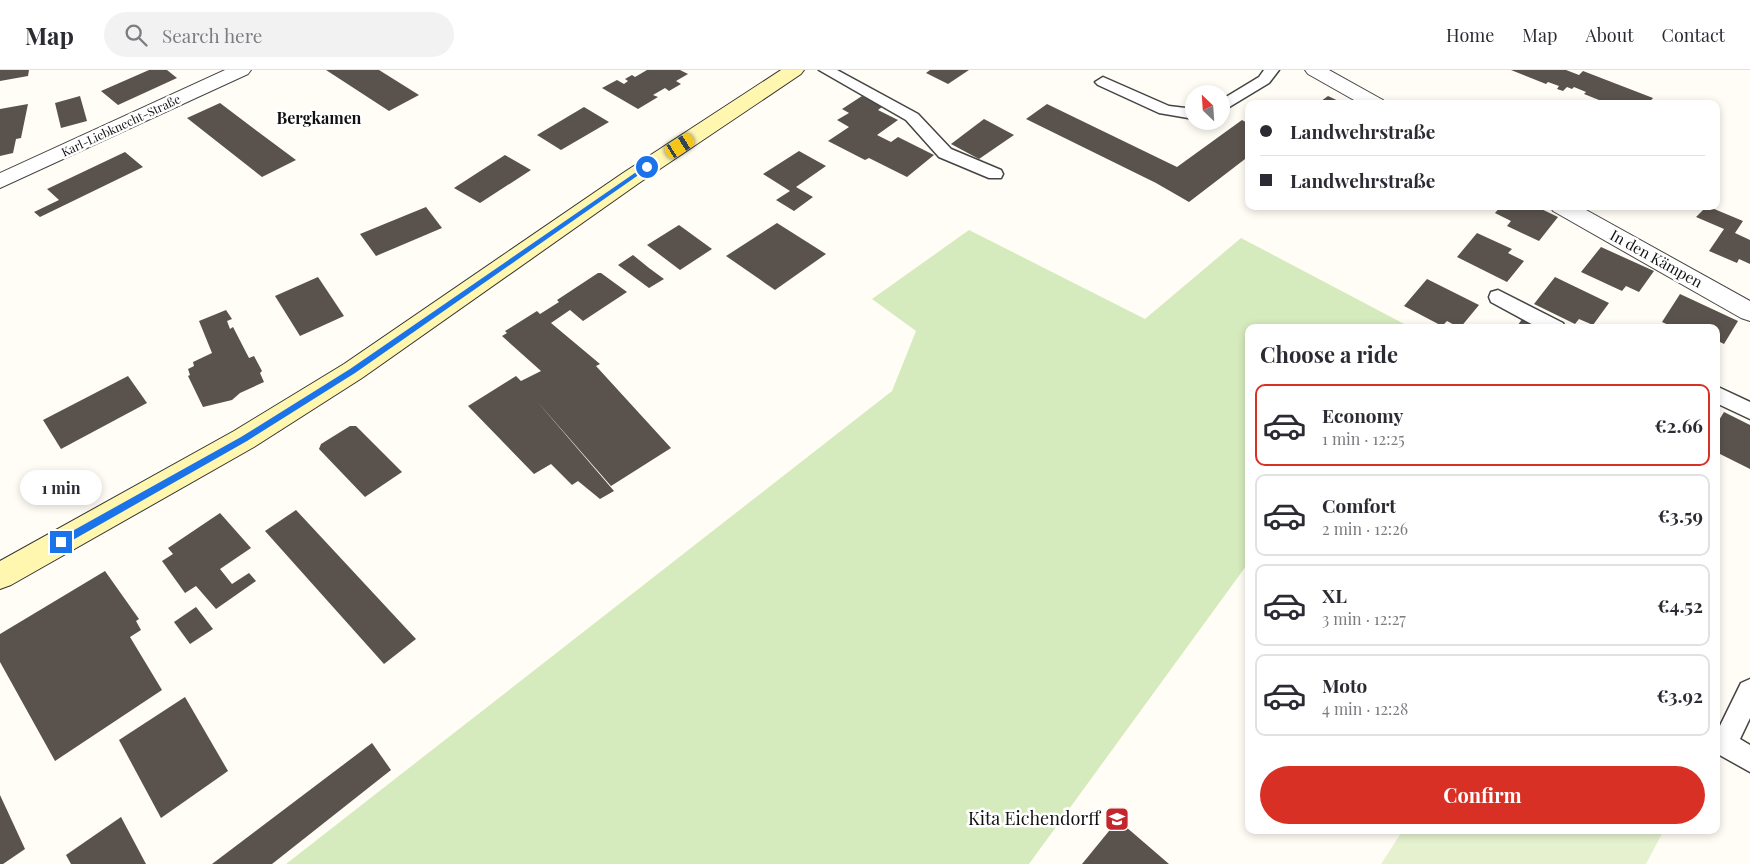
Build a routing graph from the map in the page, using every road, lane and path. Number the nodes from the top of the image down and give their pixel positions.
1 (241, 70) edge
2 (794, 70) edge
3 (826, 70) edge
4 (1272, 70) edge
5 (1315, 70) edge
6 (1103, 82) dead end
7 (1369, 100) edge
8 (1230, 101) edge
9 (1185, 113) edge
10 (995, 174) dead end
11 (0, 181) edge
12 (1568, 210) edge
13 (1498, 297) dead end
14 (1750, 312) edge
15 (1549, 324) edge
16 (1720, 396) edge
17 (1750, 411) edge
18 (0, 576) edge
19 (1750, 691) edge
20 (1750, 759) edge

1 - 11 street, Karl-Liebknecht-Straße
2 - 18 main road
3 - 10 lane
4 - 8 lane
5 - 7 street
6 - 9 lane
12 - 14 street, In den Kämpen
13 - 15 lane
16 - 17 lane
19 - 20 lane

